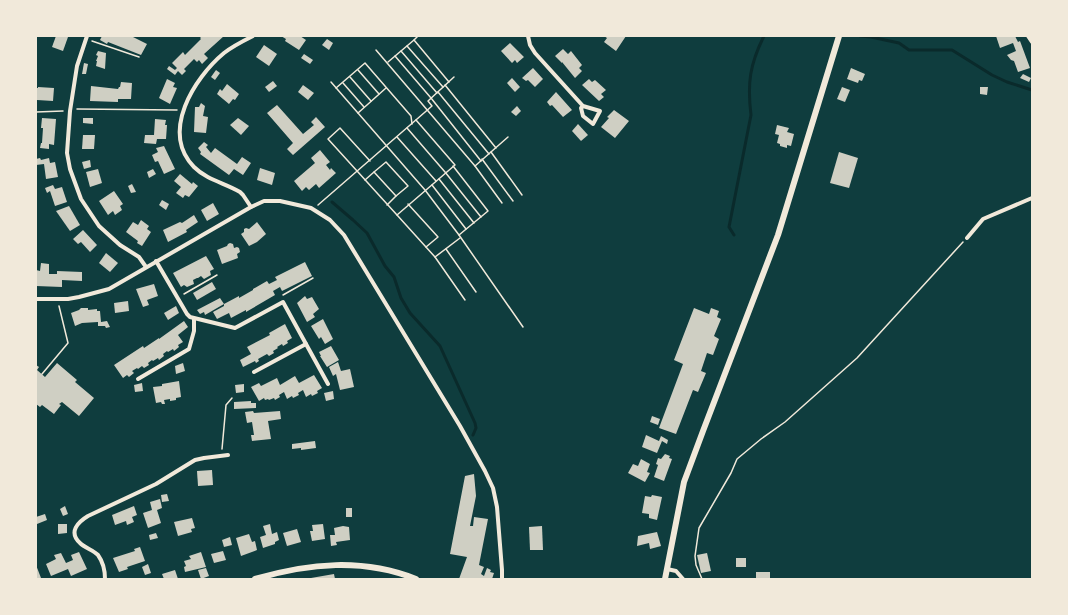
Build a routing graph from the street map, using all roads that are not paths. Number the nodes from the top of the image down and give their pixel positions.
1 (253, 36) edge
2 (528, 36) edge
3 (839, 36) edge
4 (1028, 36) edge
5 (87, 37) edge
6 (1032, 42) edge
7 (583, 106) junction
8 (1032, 198) edge
9 (251, 207) junction
10 (967, 238) road end
11 (156, 261) junction
12 (146, 267) junction
13 (36, 298) edge
14 (194, 319) junction
15 (306, 344) junction
16 (254, 372) dead end
17 (138, 380) dead end
18 (328, 384) dead end
19 (228, 455) dead end
20 (667, 569) junction
21 (105, 579) edge
22 (255, 579) edge
23 (416, 579) edge
24 (502, 579) edge
25 (665, 579) edge
26 (683, 579) edge

1 - 9 street
2 - 7 street
3 - 20 main road
4 - 6 street
5 - 12 street
7 - 7 street
8 - 10 street
9 - 11 street
9 - 24 street
11 - 12 street
11 - 14 street
12 - 13 street
14 - 15 street
14 - 17 street
15 - 16 street
15 - 18 street
19 - 21 street
20 - 25 main road
20 - 26 street
22 - 23 main road

